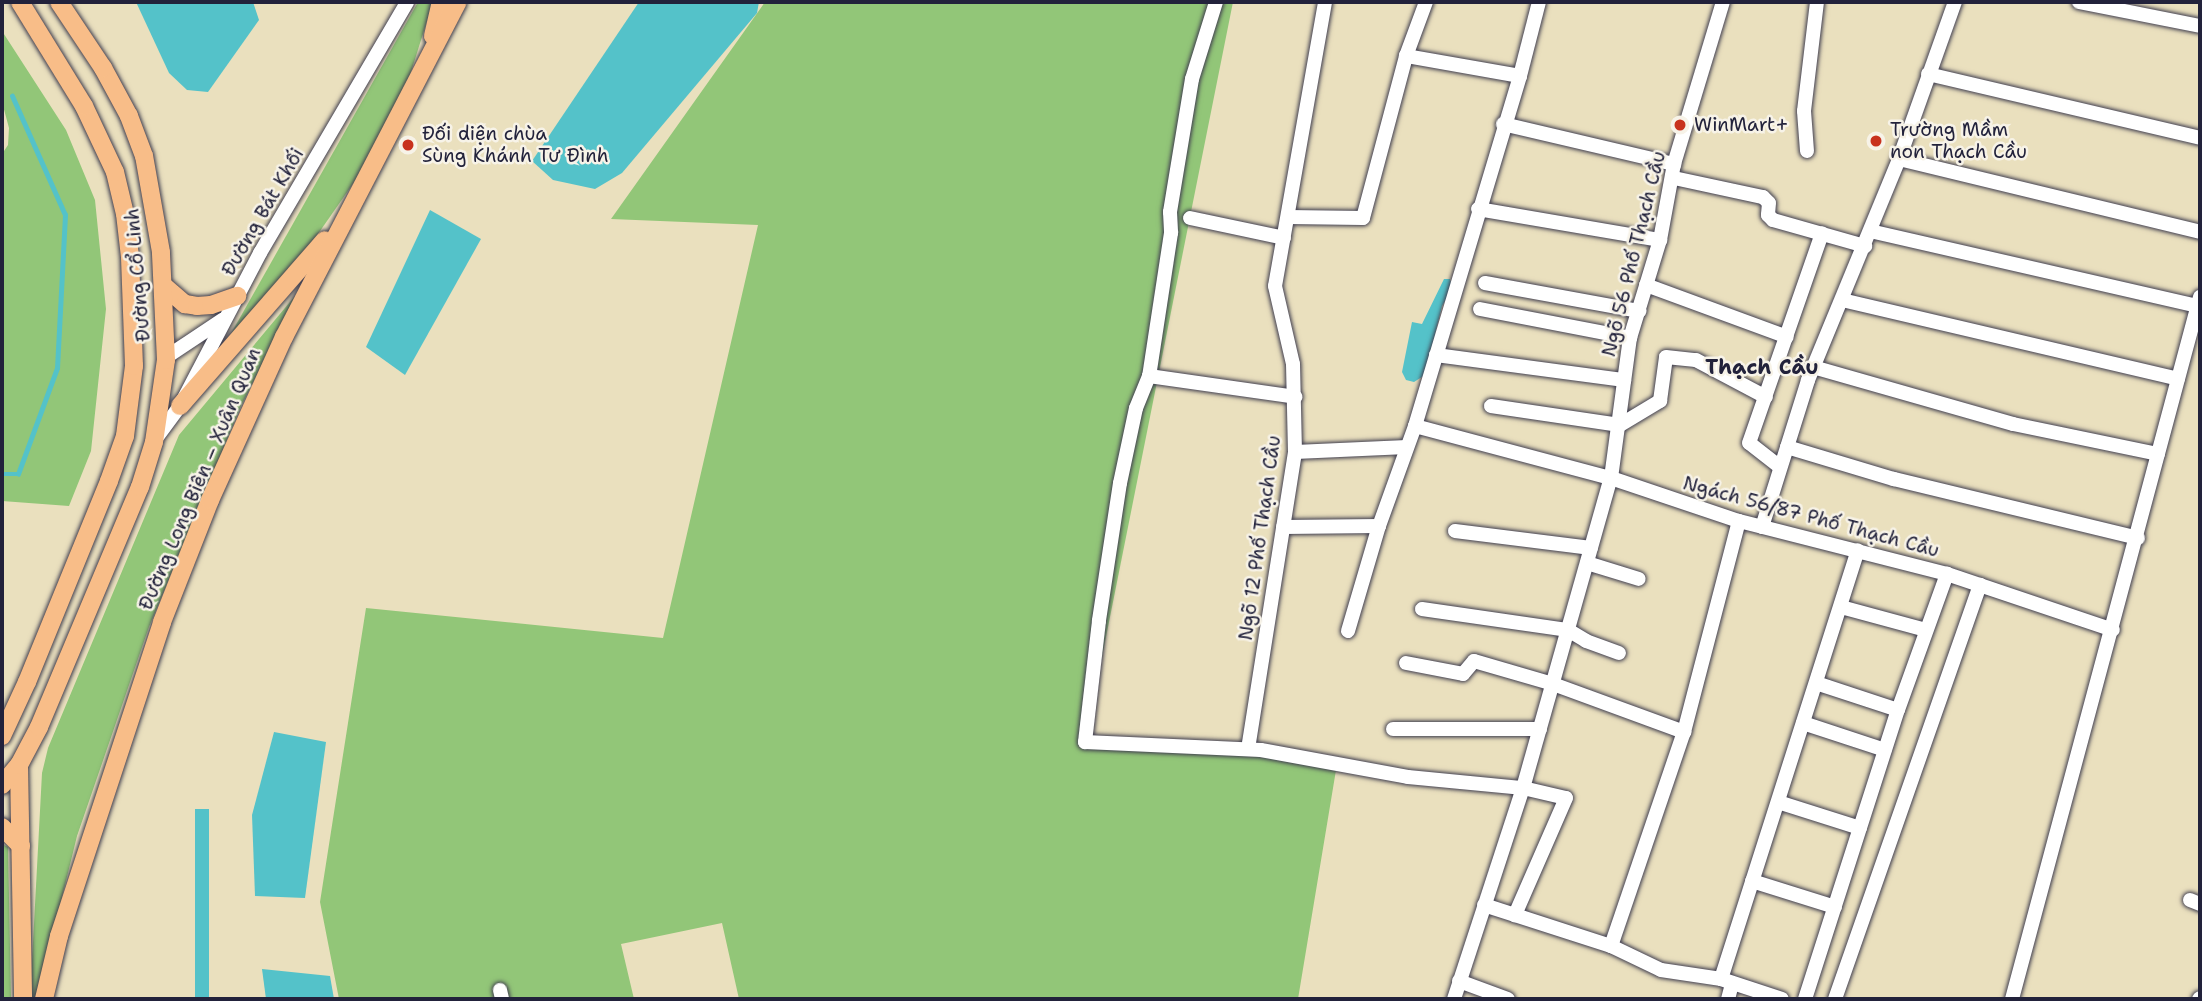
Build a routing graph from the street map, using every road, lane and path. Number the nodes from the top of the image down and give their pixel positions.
1 (20, 2) edge
2 (59, 2) edge
3 (407, 2) edge
4 (441, 2) edge
5 (458, 2) edge
6 (1216, 2) edge
7 (1325, 2) edge
8 (1426, 2) edge
9 (1539, 2) edge
10 (1723, 2) edge
11 (1817, 2) edge
12 (1955, 2) edge
13 (2079, 2) edge
14 (2128, 7) edge
15 (2200, 26) edge
16 (1406, 57) junction
17 (427, 64) junction
18 (1928, 74) junction
19 (1520, 76) junction
20 (1503, 124) junction
21 (2200, 138) edge
22 (1807, 151) dead end
23 (1899, 159) junction
24 (1674, 171) junction
25 (1478, 209) junction
26 (1288, 216) junction
27 (1190, 218) dead end
28 (342, 221) junction
29 (1870, 232) junction
30 (2200, 232) edge
31 (1822, 233) junction
32 (1284, 239) junction
33 (1660, 240) junction
34 (1865, 246) junction
35 (1485, 283) dead end
36 (1646, 285) junction
37 (164, 286) junction
38 (237, 296) junction
39 (1842, 300) junction
40 (2199, 301) edge
41 (1480, 309) dead end
42 (1639, 311) junction
43 (225, 318) junction
44 (1787, 337) junction
45 (1630, 338) junction
46 (1436, 355) junction
47 (165, 358) junction
48 (1814, 367) junction
49 (1149, 376) junction
50 (2178, 379) junction
51 (1624, 380) junction
52 (1296, 397) junction
53 (1766, 397) junction
54 (180, 406) junction
55 (1490, 406) dead end
56 (1620, 425) junction
57 (1415, 426) junction
58 (154, 442) junction
59 (1407, 447) junction
60 (1787, 447) junction
61 (1295, 452) junction
62 (2158, 454) junction
63 (1780, 467) junction
64 (1611, 478) junction
65 (1739, 521) junction
66 (1379, 526) junction
67 (1283, 527) junction
68 (1762, 527) junction
69 (1455, 531) dead end
70 (2138, 538) junction
71 (1591, 548) junction
72 (1858, 550) junction
73 (1587, 563) junction
74 (1947, 574) junction
75 (1639, 579) dead end
76 (1980, 585) junction
77 (1841, 607) junction
78 (1422, 608) dead end
79 (2113, 629) junction
80 (1568, 630) junction
81 (1926, 630) junction
82 (1348, 631) dead end
83 (1619, 653) dead end
84 (1406, 663) dead end
85 (1816, 682) junction
86 (1553, 684) junction
87 (1898, 710) junction
88 (1803, 723) junction
89 (1393, 729) dead end
90 (1540, 729) junction
91 (1684, 732) junction
92 (2, 736) edge
93 (1248, 749) junction
94 (1885, 750) junction
95 (19, 765) junction
96 (2, 785) edge
97 (1523, 789) junction
98 (1778, 802) junction
99 (2, 827) edge
100 (1860, 828) junction
101 (21, 846) junction
102 (1752, 881) junction
103 (1484, 905) junction
104 (1835, 907) junction
105 (1515, 915) junction
106 (1611, 946) junction
107 (1459, 981) junction
108 (1726, 982) junction
109 (23, 999) edge
110 (44, 999) edge
111 (1454, 999) edge
112 (1507, 999) edge
113 (1728, 999) edge
114 (1782, 999) edge
115 (1805, 999) edge
116 (1835, 999) edge
117 (2012, 999) edge

1 - 92 main road, Đường Cổ Linh
2 - 37 main road, Đường Cổ Linh
3 - 38 street, Đường Bát Khối
4 - 17 main road
5 - 17 main road, Đường Long Biên – Xuân Quan
6 - 49 street
7 - 26 street, Ngõ 12 Phố Thạch Cầu
8 - 16 street
9 - 19 street
10 - 24 street, Ngõ 56 Phố Thạch Cầu
11 - 22 street
12 - 18 street
13 - 14 street
14 - 15 street
16 - 19 street
16 - 26 street
17 - 28 main road, Đường Long Biên – Xuân Quan
18 - 21 street
18 - 23 street
19 - 20 street
20 - 24 street
20 - 25 street
23 - 29 street
23 - 30 street
24 - 31 street
24 - 33 street, Ngõ 56 Phố Thạch Cầu
25 - 33 street
25 - 46 street
26 - 32 street, Ngõ 12 Phố Thạch Cầu
27 - 32 street
28 - 54 main road
28 - 110 main road, Đường Long Biên – Xuân Quan
29 - 34 street
29 - 40 street
31 - 34 street
31 - 44 street
32 - 52 street, Ngõ 12 Phố Thạch Cầu
33 - 36 street, Ngõ 56 Phố Thạch Cầu
34 - 39 street
35 - 42 street
36 - 42 street, Ngõ 56 Phố Thạch Cầu
36 - 44 street
37 - 38 main road
37 - 47 main road, Đường Cổ Linh
38 - 43 street, Đường Bát Khối
39 - 48 street
39 - 50 street
40 - 50 street
41 - 45 street
42 - 45 street, Ngõ 56 Phố Thạch Cầu
43 - 47 street
43 - 54 street, Đường Bát Khối
44 - 53 street
45 - 51 street, Ngõ 56 Phố Thạch Cầu
46 - 51 street
46 - 57 street
47 - 58 main road, Đường Cổ Linh
48 - 60 street
48 - 62 street
49 - 52 street
49 - 93 street
50 - 62 street
51 - 56 street, Ngõ 56 Phố Thạch Cầu
52 - 61 street, Ngõ 12 Phố Thạch Cầu
53 - 56 street
53 - 63 street
54 - 58 street, Đường Bát Khối
55 - 56 street
56 - 64 street, Ngõ 56 Phố Thạch Cầu
57 - 59 street
57 - 64 street, Ngách 56/87 Phố Thạch Cầu
58 - 95 main road, Đường Cổ Linh
59 - 61 street
59 - 66 street
60 - 63 street
60 - 70 street
61 - 67 street, Ngõ 12 Phố Thạch Cầu
62 - 70 street
63 - 68 street
64 - 65 street, Ngách 56/87 Phố Thạch Cầu
64 - 71 street, Ngõ 56 Phố Thạch Cầu
65 - 68 street, Ngách 56/87 Phố Thạch Cầu
65 - 91 street
66 - 67 street
66 - 82 street
67 - 93 street, Ngõ 12 Phố Thạch Cầu
68 - 72 street, Ngách 56/87 Phố Thạch Cầu
69 - 71 street
70 - 79 street
71 - 73 street, Ngõ 56 Phố Thạch Cầu
72 - 74 street, Ngách 56/87 Phố Thạch Cầu
72 - 77 street
73 - 75 street
73 - 80 street, Ngõ 56 Phố Thạch Cầu
74 - 76 street, Ngách 56/87 Phố Thạch Cầu
74 - 81 street
76 - 79 street, Ngách 56/87 Phố Thạch Cầu
76 - 116 street
77 - 81 street
77 - 85 street
78 - 80 street
79 - 117 street
80 - 83 street
80 - 86 street, Ngõ 56 Phố Thạch Cầu
81 - 87 street
84 - 86 street
85 - 87 street
85 - 88 street
86 - 90 street, Ngõ 56 Phố Thạch Cầu
86 - 91 street
87 - 94 street
88 - 94 street
88 - 98 street
89 - 90 street
90 - 97 street, Ngõ 56 Phố Thạch Cầu
91 - 106 street
93 - 97 street
94 - 100 street
95 - 96 main road, Đường Cổ Linh
95 - 101 main road
97 - 103 street, Ngõ 56 Phố Thạch Cầu
97 - 105 street
98 - 100 street
98 - 102 street
99 - 101 main road
100 - 104 street
101 - 109 main road
102 - 104 street
102 - 108 street
103 - 105 street
103 - 107 street, Ngõ 56 Phố Thạch Cầu
104 - 115 street
105 - 106 street
106 - 108 street
107 - 111 street, Ngõ 56 Phố Thạch Cầu
107 - 112 street
108 - 113 street
108 - 114 street

